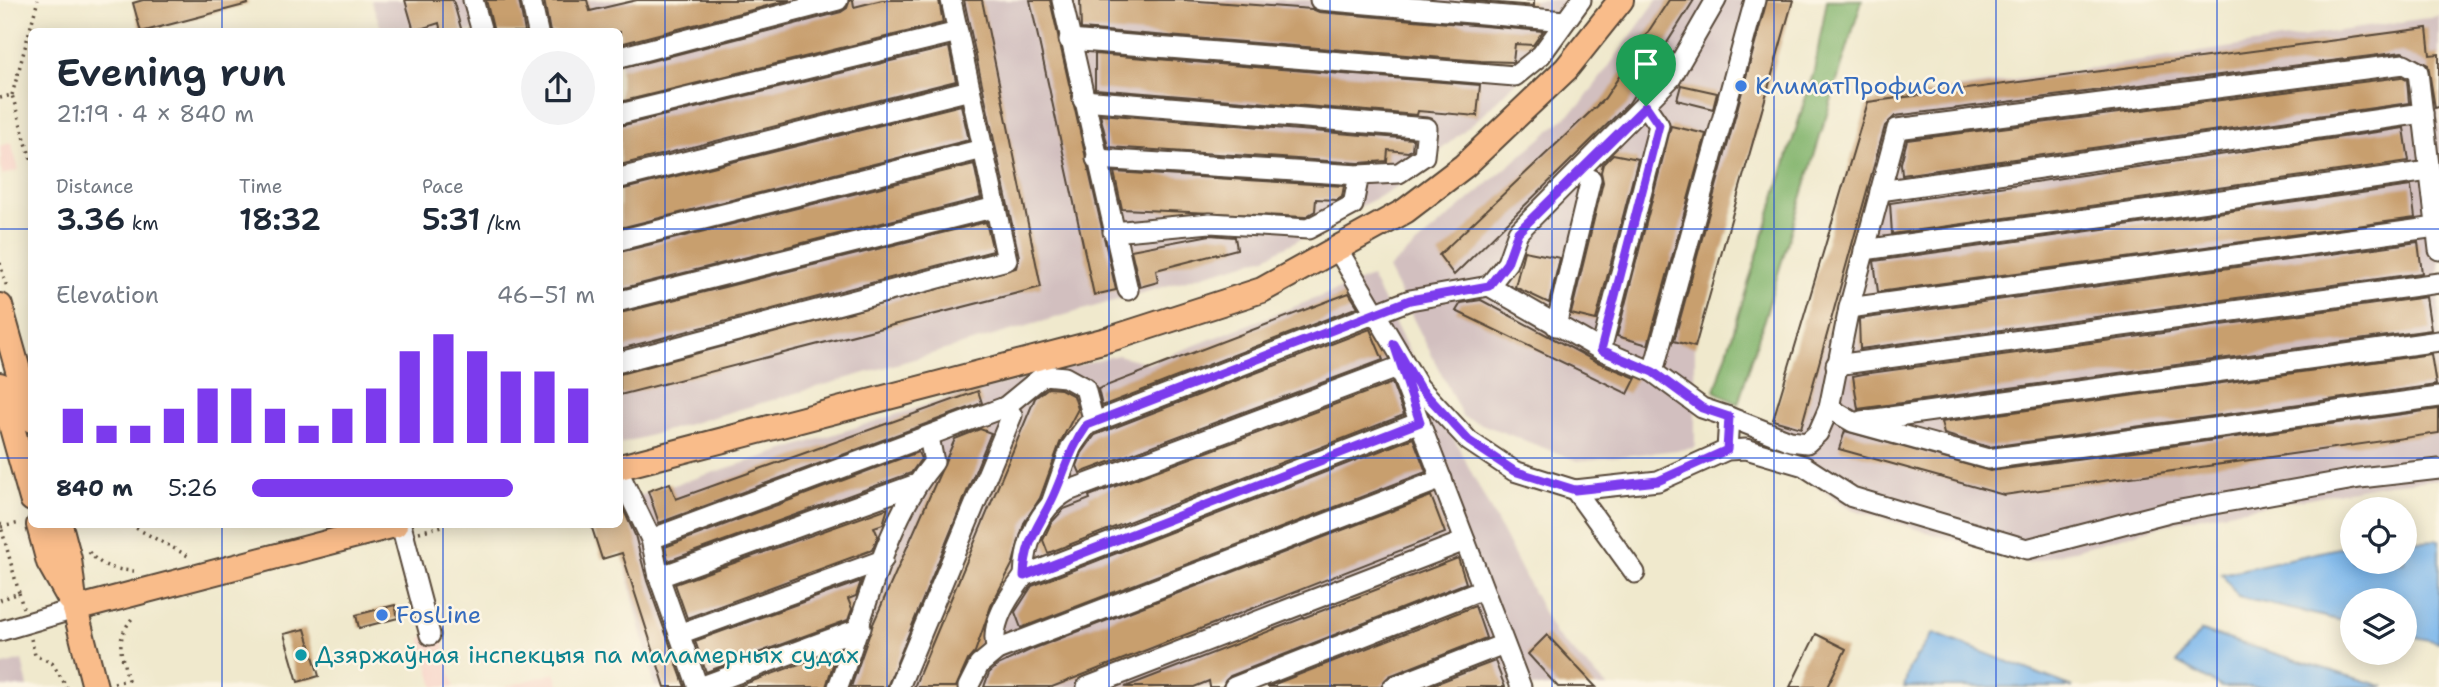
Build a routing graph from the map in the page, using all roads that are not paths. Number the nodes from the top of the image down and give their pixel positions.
1 (473, 0) edge
2 (531, 0) edge
3 (838, 0) edge
4 (951, 0) edge
5 (1062, 0) edge
6 (1320, 0) edge
7 (1581, 0) edge
8 (1621, 0) edge
9 (1716, 0) edge
10 (1755, 0) edge
11 (1565, 21) junction
12 (481, 28) edge
13 (537, 28) edge
14 (958, 32) junction
15 (1069, 40) junction
16 (623, 56) edge
17 (971, 90) junction
18 (1083, 100) junction
19 (1646, 106) junction
20 (623, 113) edge
21 (2423, 113) junction
22 (983, 149) junction
23 (1096, 159) junction
24 (2430, 171) junction
25 (1359, 175) junction
26 (623, 177) edge
27 (1591, 179) dead end
28 (1881, 191) junction
29 (996, 206) junction
30 (2436, 228) junction
31 (1113, 232) junction
32 (623, 239) edge
33 (1338, 250) junction
34 (1864, 250) junction
35 (2439, 250) edge
36 (2439, 283) edge
37 (1489, 286) junction
38 (1128, 290) dead end
39 (623, 300) edge
40 (0, 306) edge
41 (1849, 308) junction
42 (1376, 313) junction
43 (1556, 326) junction
44 (2439, 341) edge
45 (1394, 344) junction
46 (1601, 350) junction
47 (623, 361) edge
48 (1836, 365) junction
49 (1399, 367) junction
50 (1653, 372) junction
51 (0, 385) edge
52 (2439, 397) edge
53 (28, 406) edge
54 (1004, 407) junction
55 (1829, 408) junction
56 (1729, 417) junction
57 (1094, 422) junction
58 (1420, 422) junction
59 (1853, 422) junction
60 (929, 437) junction
61 (1727, 450) junction
62 (623, 466) edge
63 (2439, 469) edge
64 (1442, 479) junction
65 (623, 481) edge
66 (28, 485) edge
67 (914, 485) junction
68 (1575, 490) junction
69 (1052, 501) junction
70 (40, 528) edge
71 (61, 528) edge
72 (386, 528) edge
73 (399, 528) edge
74 (650, 539) junction
75 (1465, 541) junction
76 (883, 560) junction
77 (1635, 573) dead end
78 (1024, 576) junction
79 (659, 578) junction
80 (1483, 589) junction
81 (75, 609) junction
82 (861, 628) junction
83 (0, 631) edge
84 (679, 634) junction
85 (430, 635) dead end
86 (1504, 644) junction
87 (997, 650) junction
88 (106, 685) edge
89 (699, 687) edge
90 (838, 687) edge
91 (899, 687) edge
92 (968, 687) edge
93 (1087, 687) edge
94 (1234, 687) edge
95 (1393, 687) edge
96 (1521, 687) edge

1 - 12 street
2 - 13 street
3 - 16 street
4 - 14 street
5 - 15 street
6 - 11 street
7 - 11 street
8 - 33 main road
9 - 19 street
10 - 50 street
11 - 15 street
14 - 17 street
14 - 20 street
15 - 18 street
17 - 22 street
17 - 26 street
18 - 23 street
18 - 25 street
19 - 37 street
19 - 46 street
21 - 24 street
21 - 28 street
21 - 28 street
22 - 29 street
22 - 32 street
23 - 25 street
23 - 31 street
24 - 30 street
24 - 34 street
25 - 31 street
27 - 43 street
28 - 34 street
29 - 39 street
29 - 47 street
30 - 35 street
30 - 41 street
31 - 38 street
33 - 42 street
33 - 62 main road
34 - 41 street
36 - 48 street
37 - 42 street
37 - 43 street
40 - 53 main road
41 - 48 street
42 - 45 street
42 - 57 street
43 - 46 street
44 - 59 street
45 - 49 street
45 - 68 street
46 - 50 street
48 - 55 street
49 - 58 street
49 - 69 street
50 - 56 street
51 - 66 main road
52 - 59 street
54 - 57 street
54 - 60 street
54 - 91 street
55 - 56 street
55 - 59 street
56 - 61 street
57 - 69 street
58 - 64 street
58 - 78 street
60 - 67 street
60 - 74 street
61 - 63 street
61 - 68 street
64 - 75 street
64 - 87 street
65 - 74 street
67 - 76 street
67 - 79 street
68 - 77 street
69 - 78 street
70 - 81 main road
71 - 81 main road
72 - 81 main road
73 - 85 street
74 - 79 street
75 - 80 street
75 - 93 street
76 - 82 street
76 - 84 street
78 - 87 street
79 - 84 street
80 - 86 street
80 - 94 street
81 - 83 street
81 - 88 main road
82 - 89 street
82 - 90 street
84 - 89 street
86 - 95 street
86 - 96 street
87 - 92 street

